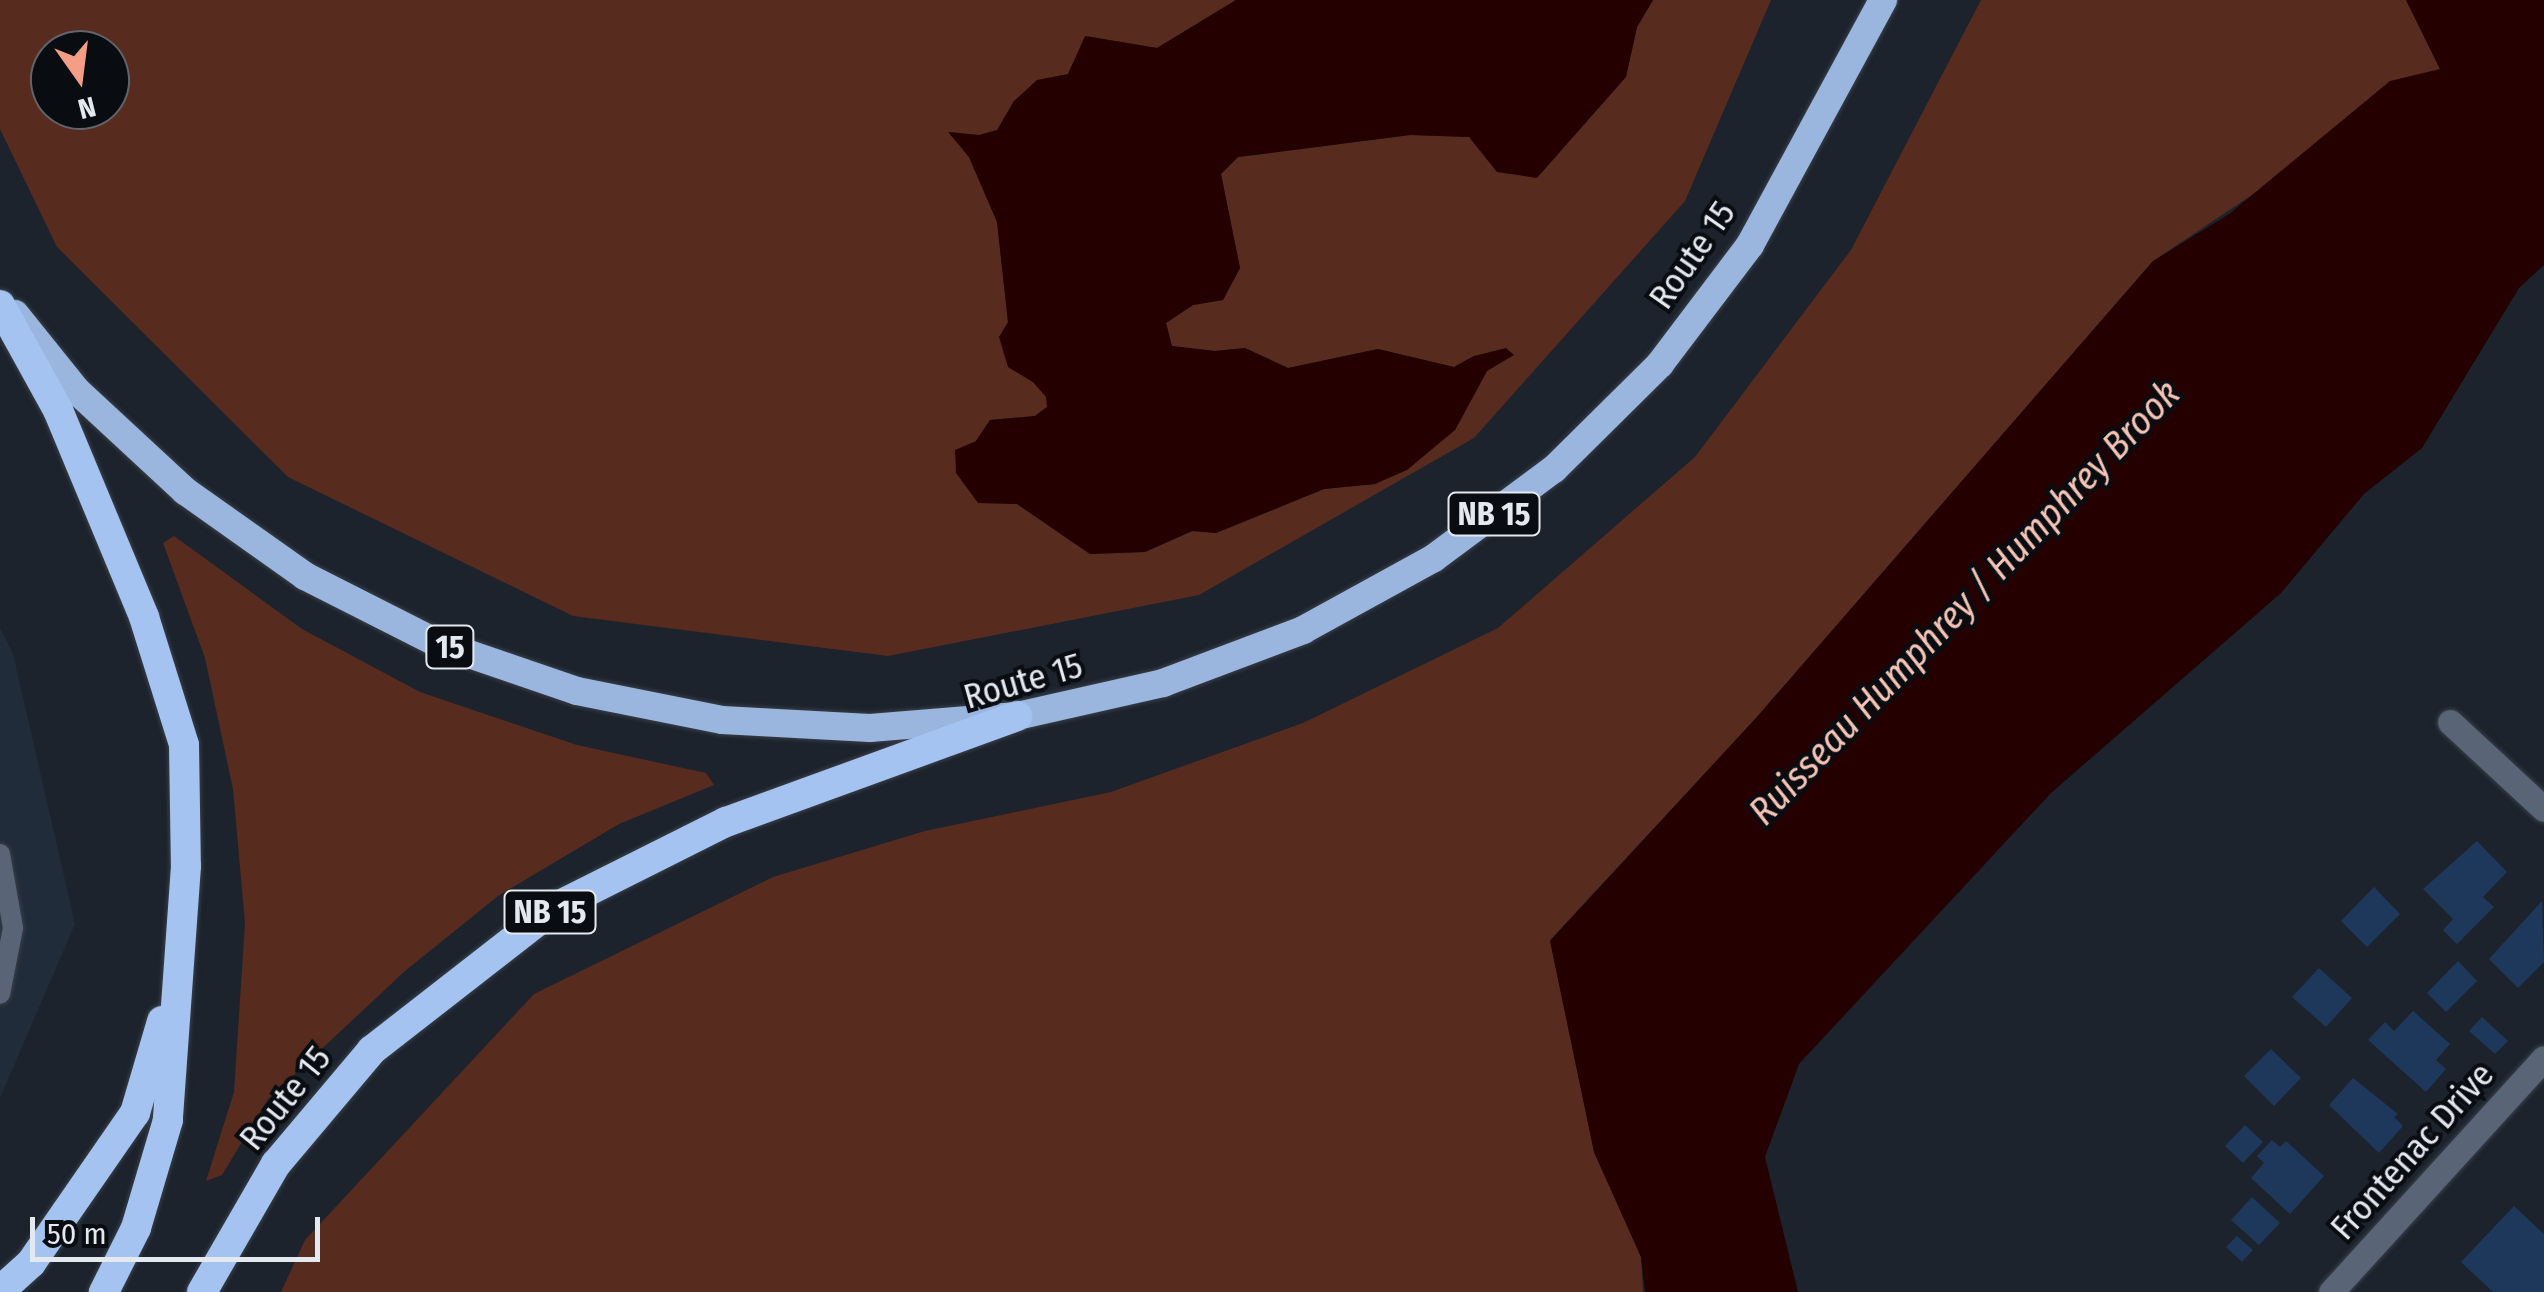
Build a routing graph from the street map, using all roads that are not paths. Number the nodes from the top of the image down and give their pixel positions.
1 (1867, 0) edge
2 (1883, 0) edge
3 (1822, 115) junction
4 (0, 296) edge
5 (0, 305) edge
6 (1017, 716) junction
7 (2450, 722) dead end
8 (2544, 809) edge
9 (0, 854) edge
10 (179, 966) junction
11 (0, 994) edge
12 (2544, 1058) edge
13 (207, 1288) edge
14 (0, 1291) edge
15 (104, 1292) edge
16 (2331, 1292) edge

1 - 3 highway
2 - 3 highway, NB 15
3 - 6 highway, Route 15 / NB 15
4 - 6 highway, 15
5 - 10 highway
6 - 13 highway, Route 15 / NB 15
7 - 8 street
9 - 11 lane
10 - 14 highway
10 - 15 highway
12 - 16 street, Frontenac Drive

